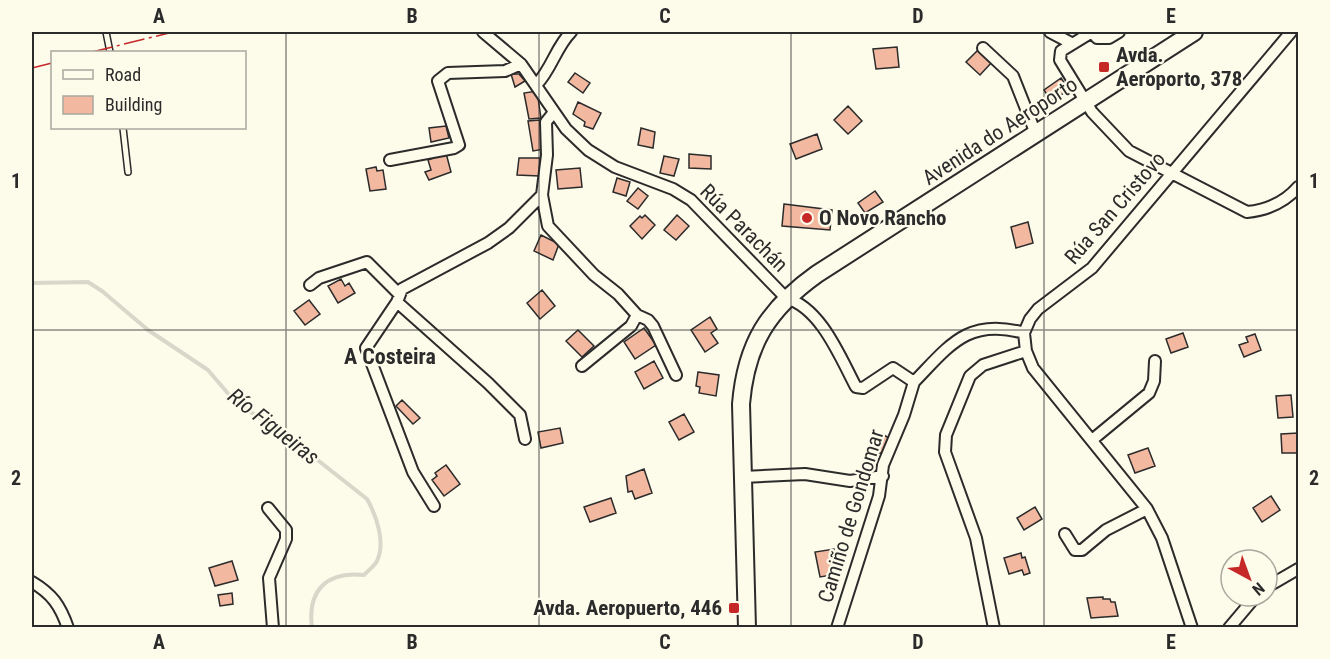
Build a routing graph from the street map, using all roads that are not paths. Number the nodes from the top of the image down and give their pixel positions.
1 (106, 32) edge
2 (483, 32) edge
3 (571, 32) edge
4 (1050, 32) edge
5 (1092, 32) edge
6 (1119, 32) edge
7 (1194, 32) edge
8 (1291, 32) edge
9 (1071, 43) junction
10 (983, 48) dead end
11 (110, 51) edge
12 (521, 64) junction
13 (537, 84) junction
14 (1086, 103) junction
15 (554, 112) junction
16 (123, 129) edge
17 (1036, 134) junction
18 (390, 160) dead end
19 (128, 172) dead end
20 (1173, 174) junction
21 (1296, 194) edge
22 (542, 195) junction
23 (310, 285) dead end
24 (398, 298) junction
25 (786, 298) junction
26 (637, 315) junction
27 (1024, 333) junction
28 (1026, 351) junction
29 (1155, 361) dead end
30 (582, 366) dead end
31 (676, 375) dead end
32 (914, 382) junction
33 (525, 439) dead end
34 (1092, 440) junction
35 (883, 476) junction
36 (743, 477) junction
37 (434, 506) dead end
38 (268, 508) dead end
39 (1147, 509) junction
40 (1065, 534) dead end
41 (1299, 569) edge
42 (1279, 580) edge
43 (32, 582) edge
44 (1246, 608) edge
45 (68, 627) edge
46 (273, 627) edge
47 (747, 627) edge
48 (837, 627) edge
49 (994, 627) edge
50 (1192, 627) edge
51 (1229, 627) edge

1 - 11 lane
2 - 12 street, Rúa Parachán
3 - 13 street
4 - 9 street
5 - 6 street
5 - 9 street
7 - 14 main road, Avenida do Aeroporto
8 - 20 street, Rúa San Cristovo
9 - 14 street
10 - 17 street
12 - 13 street, Rúa Parachán
12 - 18 street
13 - 15 street, Rúa Parachán
14 - 17 main road, Avenida do Aeroporto
14 - 20 street
15 - 22 street
15 - 25 street, Rúa Parachán
16 - 19 lane
17 - 25 main road, Avenida do Aeroporto
20 - 21 street
20 - 27 street, Rúa San Cristovo
22 - 24 street
22 - 26 street
23 - 24 street
24 - 33 street
24 - 37 street
25 - 32 street
25 - 36 main road, Avenida do Aeroporto
26 - 30 street
26 - 31 street
27 - 28 street
27 - 32 street, Camiño de Gondomar
28 - 34 street
28 - 49 street
29 - 34 street
32 - 35 street, Camiño de Gondomar
34 - 39 street
35 - 36 street
35 - 48 street, Camiño de Gondomar
36 - 47 main road, Avenida do Aeroporto
38 - 46 street
39 - 40 street
39 - 50 street
41 - 42 street
43 - 45 street
44 - 51 street

